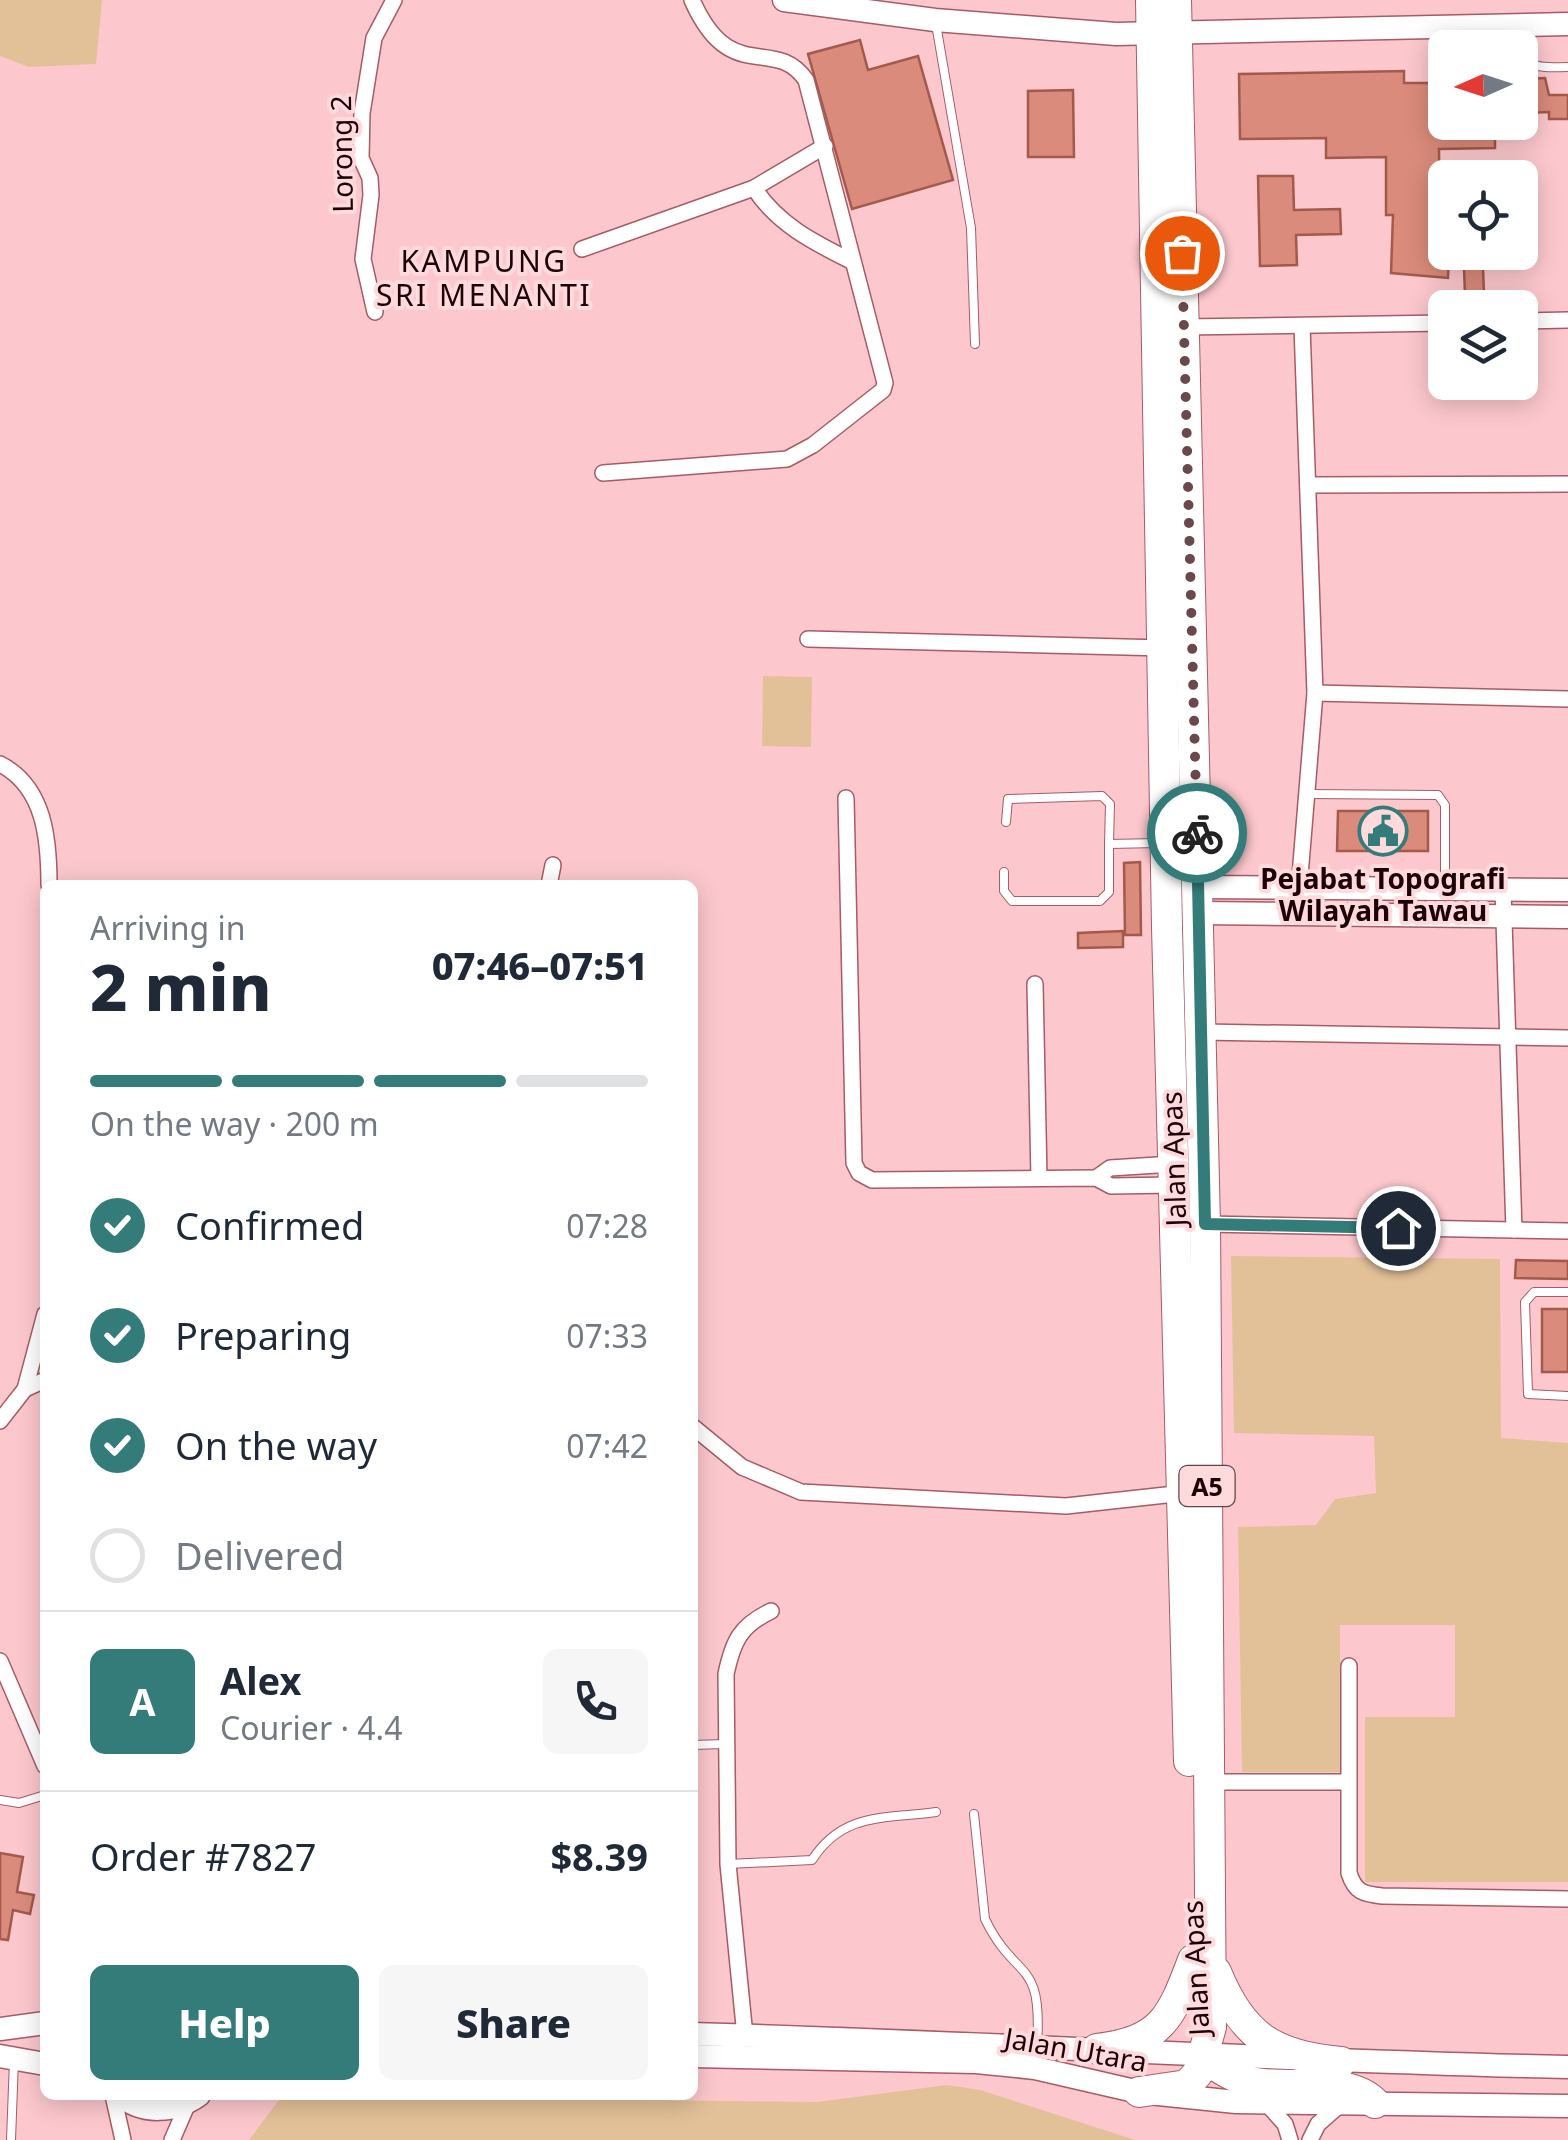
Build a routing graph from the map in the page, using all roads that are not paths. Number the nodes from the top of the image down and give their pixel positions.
1 (394, 0) edge
2 (692, 0) edge
3 (784, 0) edge
4 (1151, 0) edge
5 (1176, 0) edge
6 (936, 20) junction
7 (1507, 24) junction
8 (1568, 24) edge
9 (1510, 30) edge
10 (1164, 32) junction
11 (1538, 67) edge
12 (1568, 67) edge
13 (825, 146) junction
14 (754, 188) junction
15 (582, 249) dead end
16 (852, 262) junction
17 (376, 312) dead end
18 (1568, 320) edge
19 (1538, 321) edge
20 (1428, 323) edge
21 (1302, 326) junction
22 (1184, 327) junction
23 (975, 344) dead end
24 (603, 474) dead end
25 (1568, 484) edge
26 (1308, 485) junction
27 (808, 639) dead end
28 (1164, 648) junction
29 (1314, 693) junction
30 (1568, 699) edge
31 (0, 764) edge
32 (1308, 794) junction
33 (846, 798) dead end
34 (1006, 822) dead end
35 (1168, 843) junction
36 (1110, 844) junction
37 (553, 865) dead end
38 (1004, 872) dead end
39 (49, 880) edge
40 (550, 880) edge
41 (1299, 888) junction
42 (1444, 889) junction
43 (1503, 890) junction
44 (1568, 890) edge
45 (1199, 900) junction
46 (1504, 916) junction
47 (1568, 917) edge
48 (1167, 927) junction
49 (1035, 984) dead end
50 (1202, 1032) junction
51 (1508, 1037) junction
52 (1568, 1038) edge
53 (1173, 1174) junction
54 (1038, 1178) junction
55 (1205, 1224) junction
56 (1514, 1230) junction
57 (1568, 1231) edge
58 (1568, 1292) edge
59 (40, 1332) edge
60 (40, 1382) edge
61 (24, 1390) junction
62 (1568, 1396) edge
63 (0, 1421) edge
64 (698, 1431) edge
65 (1184, 1493) junction
66 (771, 1611) dead end
67 (0, 1661) edge
68 (1348, 1666) dead end
69 (725, 1744) junction
70 (698, 1745) edge
71 (40, 1754) edge
72 (1210, 1782) junction
73 (1348, 1782) junction
74 (40, 1796) edge
75 (0, 1800) edge
76 (936, 1812) dead end
77 (974, 1814) dead end
78 (728, 1864) junction
79 (1568, 1899) edge
80 (1202, 1960) junction
81 (40, 2024) edge
82 (0, 2029) edge
83 (698, 2034) edge
84 (745, 2036) junction
85 (1037, 2045) junction
86 (1097, 2050) junction
87 (7, 2056) edge
88 (698, 2056) edge
89 (1202, 2057) junction
90 (1341, 2062) junction
91 (40, 2063) edge
92 (1568, 2067) edge
93 (1139, 2092) junction
94 (117, 2100) edge
95 (127, 2100) edge
96 (191, 2100) edge
97 (193, 2100) edge
98 (1265, 2102) junction
99 (1343, 2102) junction
100 (1375, 2102) junction
101 (1568, 2106) edge
102 (11, 2140) edge
103 (124, 2140) edge
104 (172, 2140) edge
105 (1290, 2140) edge
106 (1310, 2140) edge

1 - 17 street, Lorong 2
2 - 13 street
3 - 6 main road
4 - 10 highway, A5
5 - 10 highway, A5
6 - 10 main road
6 - 23 lane
7 - 8 main road
7 - 9 lane
7 - 10 main road
10 - 22 highway, Jalan Apas / A5
10 - 28 highway, Jalan Apas / A5
11 - 12 lane
13 - 14 street
13 - 16 street
14 - 15 street
14 - 16 street
16 - 24 street
18 - 19 street
20 - 21 street
21 - 22 street
21 - 26 street
22 - 45 highway, Jalan Apas / A5
25 - 26 street
26 - 29 street
27 - 28 street
28 - 35 highway, Jalan Apas / A5
29 - 30 street
29 - 32 street
31 - 39 street
32 - 41 street
32 - 42 lane
33 - 54 street
34 - 36 lane
35 - 36 lane
35 - 48 highway, Jalan Apas / A5
36 - 38 lane
37 - 40 street
41 - 42 main road
41 - 45 main road
42 - 43 main road
43 - 44 main road
43 - 46 street
45 - 46 main road
45 - 48 highway
45 - 50 highway, Jalan Apas / A5
46 - 47 main road
46 - 51 street
48 - 53 highway, Jalan Apas / A5
49 - 54 street
50 - 51 street
50 - 55 highway, Jalan Apas / A5
51 - 52 street
51 - 56 street
53 - 54 street
53 - 65 highway, Jalan Apas / A5
55 - 56 street
55 - 72 highway, Jalan Apas / A5
56 - 57 street
58 - 62 lane
59 - 61 street
60 - 61 street
61 - 63 street
64 - 65 street
65 - 80 highway, Jalan Apas / A5
66 - 69 street
67 - 71 street
68 - 73 street
69 - 70 lane
69 - 78 street
72 - 73 street
72 - 80 highway, Jalan Apas / A5
73 - 79 street
74 - 75 lane
76 - 78 lane
77 - 85 lane
78 - 84 street
80 - 86 highway
80 - 89 highway, Jalan Apas / A5
80 - 90 highway
81 - 82 main road
83 - 84 main road, Jalan Utara
84 - 85 main road, Jalan Utara
85 - 86 main road, Jalan Utara
86 - 89 main road, Jalan Utara
87 - 91 main road
87 - 102 lane
88 - 93 main road, Jalan Utara
89 - 90 main road, Jalan Utara
89 - 93 highway
89 - 100 highway
90 - 92 main road, Jalan Utara
93 - 98 main road, Jalan Utara
94 - 103 street
95 - 96 main road
97 - 104 street
98 - 99 main road, Jalan Utara
98 - 105 street
99 - 100 main road, Jalan Utara
99 - 106 street
100 - 101 main road, Jalan Utara

